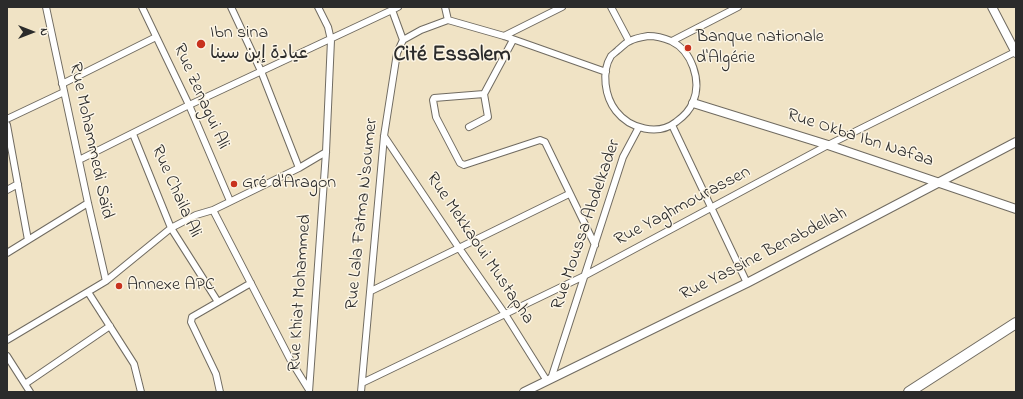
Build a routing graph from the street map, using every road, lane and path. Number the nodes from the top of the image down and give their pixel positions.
1 (46, 7) edge
2 (142, 7) edge
3 (231, 7) edge
4 (318, 7) edge
5 (445, 7) edge
6 (562, 7) edge
7 (611, 7) edge
8 (738, 7) edge
9 (992, 7) edge
10 (395, 8) edge
11 (448, 20) junction
12 (504, 36) junction
13 (156, 37) junction
14 (331, 40) junction
15 (402, 40) junction
16 (513, 40) junction
17 (629, 41) junction
18 (672, 41) junction
19 (1016, 53) edge
20 (261, 71) junction
21 (606, 72) junction
22 (62, 84) junction
23 (64, 92) junction
24 (484, 94) junction
25 (693, 103) junction
26 (189, 106) junction
27 (7, 119) edge
28 (7, 125) edge
29 (672, 125) junction
30 (469, 127) dead end
31 (639, 127) junction
32 (133, 134) junction
33 (384, 136) junction
34 (1016, 142) edge
35 (828, 145) junction
36 (326, 152) junction
37 (79, 160) junction
38 (298, 168) junction
39 (938, 182) junction
40 (18, 184) junction
41 (7, 190) edge
42 (569, 194) junction
43 (230, 201) junction
44 (88, 203) junction
45 (711, 209) junction
46 (1016, 209) edge
47 (213, 210) junction
48 (171, 228) junction
49 (28, 240) junction
50 (595, 245) junction
51 (459, 248) junction
52 (7, 253) edge
53 (584, 276) junction
54 (106, 281) junction
55 (251, 283) junction
56 (747, 284) junction
57 (371, 291) junction
58 (88, 292) junction
59 (218, 302) junction
60 (505, 314) junction
61 (1016, 323) edge
62 (110, 326) junction
63 (7, 340) edge
64 (7, 356) edge
65 (549, 380) junction
66 (362, 383) junction
67 (25, 384) junction
68 (309, 391) edge
69 (30, 392) edge
70 (140, 392) edge
71 (220, 392) edge
72 (361, 392) edge
73 (524, 392) edge
74 (909, 392) edge

1 - 22 street, Rue Mohammedi Saïd
2 - 13 street, Rue Zenagui Ali
3 - 20 street
4 - 14 street, Rue Khiat Mohammed
5 - 11 street
6 - 12 street
7 - 17 street
8 - 18 street
9 - 19 street
10 - 14 street
10 - 15 street
11 - 12 street
11 - 15 street
12 - 16 street
13 - 22 street
13 - 26 street, Rue Zenagui Ali
14 - 20 street
14 - 36 street, Rue Khiat Mohammed
15 - 33 street, Rue Lala Fatma N'soumer
16 - 21 street
16 - 24 street
17 - 18 street
17 - 21 street
18 - 25 street
19 - 35 street, Rue Yaghmourassen
20 - 26 street
20 - 38 street
21 - 31 street
22 - 23 street, Rue Mohammedi Saïd
23 - 27 street
23 - 37 street, Rue Mohammedi Saïd
24 - 30 street
24 - 42 street
25 - 29 street
25 - 35 street, Rue Okba Ibn Nafaa
26 - 32 street
26 - 43 street, Rue Zenagui Ali
28 - 40 street
29 - 31 street
29 - 45 street
31 - 50 street, Rue Moussa Abdelkader
32 - 37 street
32 - 48 street, Rue Chaila Ali
33 - 51 street, Rue Mekkaoui Mustapha
33 - 57 street, Rue Lala Fatma N'soumer
34 - 39 street, Rue Yassine Benabdellah
35 - 39 street, Rue Okba Ibn Nafaa
35 - 45 street, Rue Yaghmourassen
36 - 38 street
36 - 68 street, Rue Khiat Mohammed
37 - 44 street, Rue Mohammedi Saïd
38 - 43 street
39 - 46 street, Rue Okba Ibn Nafaa
39 - 56 street, Rue Yassine Benabdellah
40 - 41 street
40 - 49 street
42 - 50 street
42 - 51 street
43 - 47 street
44 - 49 street
44 - 54 street, Rue Mohammedi Saïd
45 - 53 street, Rue Yaghmourassen
45 - 56 street
47 - 48 street
47 - 55 street
48 - 54 street
48 - 59 street, Rue Chaila Ali
49 - 52 street
50 - 53 street, Rue Moussa Abdelkader
51 - 57 street
51 - 60 street, Rue Mekkaoui Mustapha
53 - 60 street, Rue Yaghmourassen
53 - 65 street, Rue Moussa Abdelkader
54 - 58 street
55 - 59 street
55 - 68 street
56 - 65 street, Rue Yassine Benabdellah
57 - 66 street, Rue Lala Fatma N'soumer
58 - 62 street
58 - 63 street
59 - 71 street
60 - 65 street, Rue Mekkaoui Mustapha
60 - 66 street, Rue Yaghmourassen
61 - 74 main road
62 - 67 street
62 - 70 street
64 - 67 street
65 - 73 street, Rue Yassine Benabdellah
66 - 72 street, Rue Lala Fatma N'soumer
67 - 69 street

